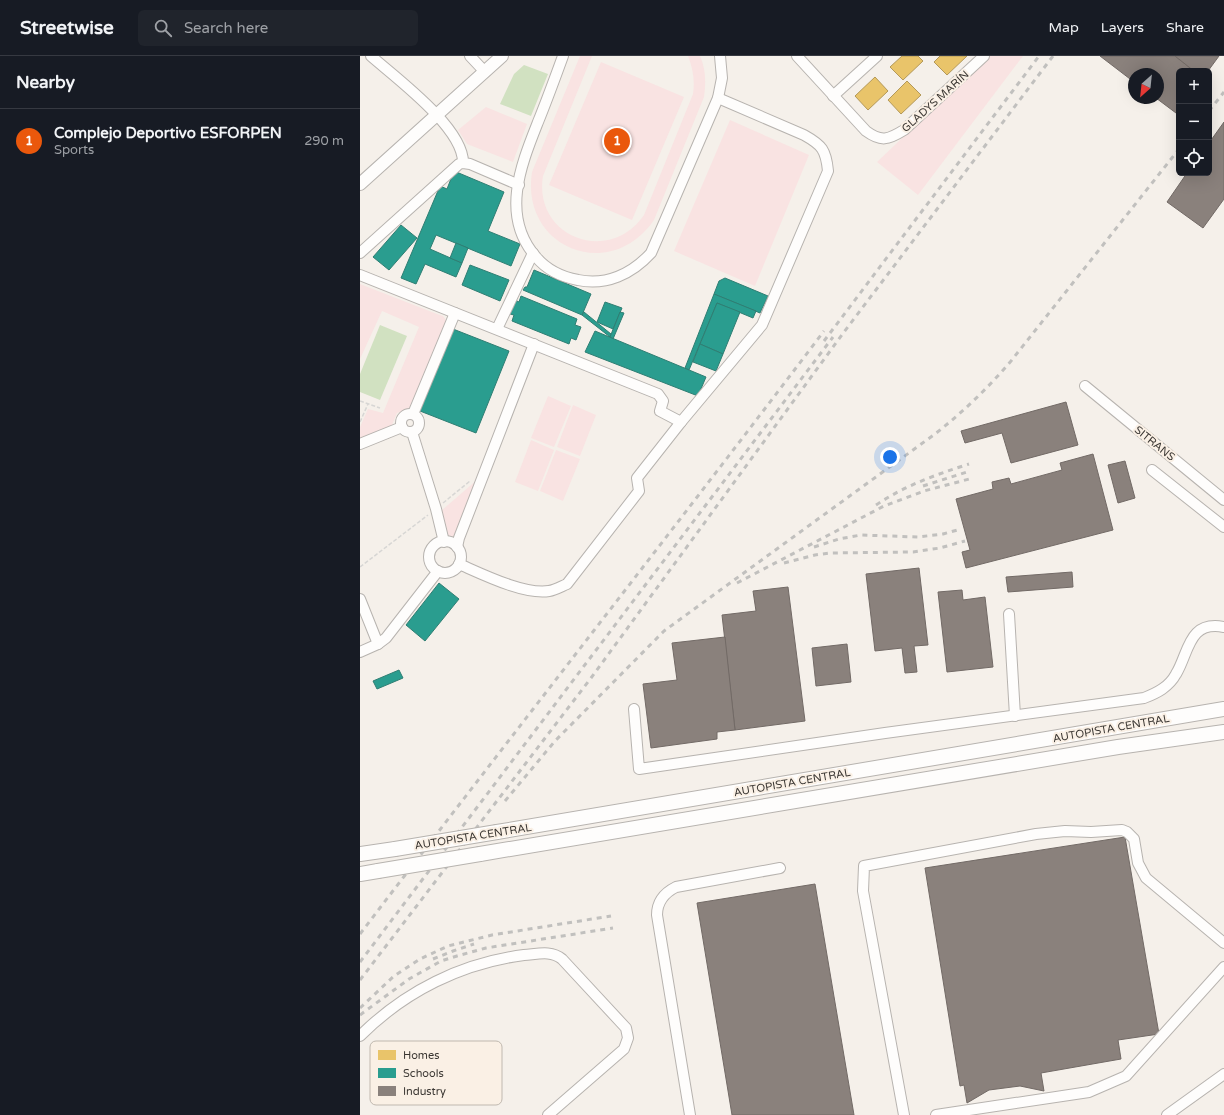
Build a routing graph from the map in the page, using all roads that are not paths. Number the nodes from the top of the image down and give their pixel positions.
1 (371, 56) edge
2 (470, 56) edge
3 (502, 56) edge
4 (563, 56) edge
5 (720, 56) edge
6 (797, 56) edge
7 (877, 56) edge
8 (984, 56) edge
9 (485, 72) junction
10 (833, 96) junction
11 (718, 98) junction
12 (438, 114) junction
13 (463, 163) junction
14 (360, 184) edge
15 (519, 185) junction
16 (360, 252) edge
17 (533, 253) junction
18 (360, 275) edge
19 (455, 313) junction
20 (497, 329) junction
21 (534, 344) junction
22 (1085, 386) dead end
23 (413, 414) junction
24 (681, 422) junction
25 (402, 427) junction
26 (412, 432) junction
27 (360, 444) edge
28 (1152, 470) dead end
29 (1224, 500) edge
30 (1224, 527) edge
31 (444, 542) junction
32 (457, 547) junction
33 (460, 564) junction
34 (438, 571) junction
35 (360, 599) edge
36 (1009, 614) dead end
37 (1224, 627) edge
38 (378, 644) junction
39 (360, 652) edge
40 (1224, 708) edge
41 (634, 709) dead end
42 (1014, 716) junction
43 (1224, 732) edge
44 (360, 854) edge
45 (780, 868) dead end
46 (360, 874) edge
47 (1224, 943) edge
48 (1224, 967) edge
49 (360, 1036) edge
50 (1224, 1074) edge
51 (548, 1115) edge
52 (690, 1115) edge
53 (904, 1115) edge
54 (936, 1115) edge
55 (1167, 1115) edge

1 - 12 street
2 - 9 street
3 - 9 main road
4 - 15 street
5 - 11 street
6 - 10 street, GLADYS MARÍN
7 - 10 street
8 - 10 street, GLADYS MARÍN
9 - 12 main road
11 - 17 street
11 - 24 street
12 - 13 street
12 - 14 main road
13 - 15 street
13 - 16 street
15 - 17 street
17 - 20 street
18 - 19 street
19 - 20 street
19 - 23 street
20 - 21 street
21 - 24 street
21 - 32 street
22 - 29 street, SITRANS
23 - 25 street
23 - 26 street
24 - 33 street
25 - 26 street
25 - 27 street
26 - 31 street
28 - 30 street
31 - 32 street
31 - 34 street
32 - 33 street
33 - 34 street
34 - 38 street
35 - 38 street
36 - 42 street
37 - 42 street
38 - 39 street
40 - 44 highway, AUTOPISTA CENTRAL, bridge
41 - 42 street
43 - 46 highway, AUTOPISTA CENTRAL, bridge
45 - 52 street
47 - 53 street
48 - 54 street
49 - 51 street
50 - 55 street

